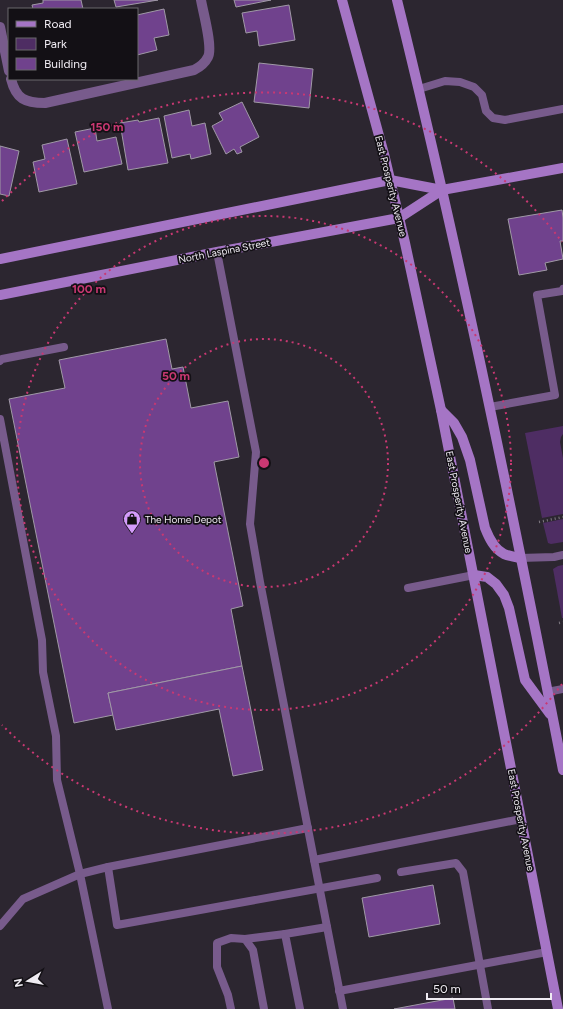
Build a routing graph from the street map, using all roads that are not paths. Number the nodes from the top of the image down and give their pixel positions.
1 (201, 0) edge
2 (342, 0) edge
3 (397, 0) edge
4 (0, 27) edge
5 (8, 66) edge
6 (11, 80) edge
7 (419, 89) junction
8 (563, 108) edge
9 (563, 168) edge
10 (390, 180) junction
11 (442, 190) junction
12 (399, 218) junction
13 (217, 252) junction
14 (0, 259) edge
15 (563, 289) edge
16 (0, 295) edge
17 (64, 347) dead end
18 (0, 361) edge
19 (490, 407) junction
20 (441, 410) junction
21 (0, 419) edge
22 (563, 554) edge
23 (520, 558) junction
24 (474, 575) junction
25 (408, 588) dead end
26 (563, 689) edge
27 (548, 692) junction
28 (553, 717) junction
29 (563, 770) edge
30 (521, 819) junction
31 (308, 828) junction
32 (314, 860) junction
33 (108, 867) junction
34 (401, 872) dead end
35 (80, 874) junction
36 (377, 878) dead end
37 (319, 888) junction
38 (0, 926) edge
39 (327, 927) junction
40 (285, 934) junction
41 (245, 939) junction
42 (547, 952) junction
43 (480, 964) junction
44 (339, 991) junction
45 (108, 1009) edge
46 (231, 1009) edge
47 (264, 1009) edge
48 (300, 1009) edge
49 (343, 1009) edge
50 (488, 1009) edge
51 (558, 1009) edge

1 - 6 street
2 - 10 main road, East Prosperity Avenue
3 - 7 main road
4 - 5 street
7 - 8 lane
7 - 11 main road
9 - 11 main road, North Laspina Street
10 - 11 main road, North Laspina Street
10 - 12 main road, East Prosperity Avenue
10 - 14 main road, North Laspina Street
11 - 12 main road, North Laspina Street
11 - 19 main road
12 - 13 main road, North Laspina Street
12 - 20 main road, East Prosperity Avenue
13 - 16 main road, North Laspina Street
13 - 31 lane
15 - 19 lane
17 - 18 lane
19 - 23 main road
20 - 23 main road
20 - 24 main road, East Prosperity Avenue
21 - 35 lane
22 - 23 lane
23 - 27 main road
24 - 25 lane
24 - 28 main road
24 - 30 main road, East Prosperity Avenue
26 - 27 lane
27 - 28 main road
28 - 29 main road
30 - 32 lane
30 - 42 main road, East Prosperity Avenue
31 - 32 lane
31 - 33 lane
32 - 37 lane
33 - 35 lane
33 - 37 lane
34 - 43 lane
35 - 38 lane
35 - 45 lane
36 - 37 lane
37 - 39 lane
39 - 40 lane
39 - 44 lane
40 - 41 lane
40 - 48 lane
41 - 46 lane
41 - 47 lane
42 - 43 lane
42 - 51 main road, East Prosperity Avenue
43 - 44 lane
43 - 50 lane
44 - 49 lane

